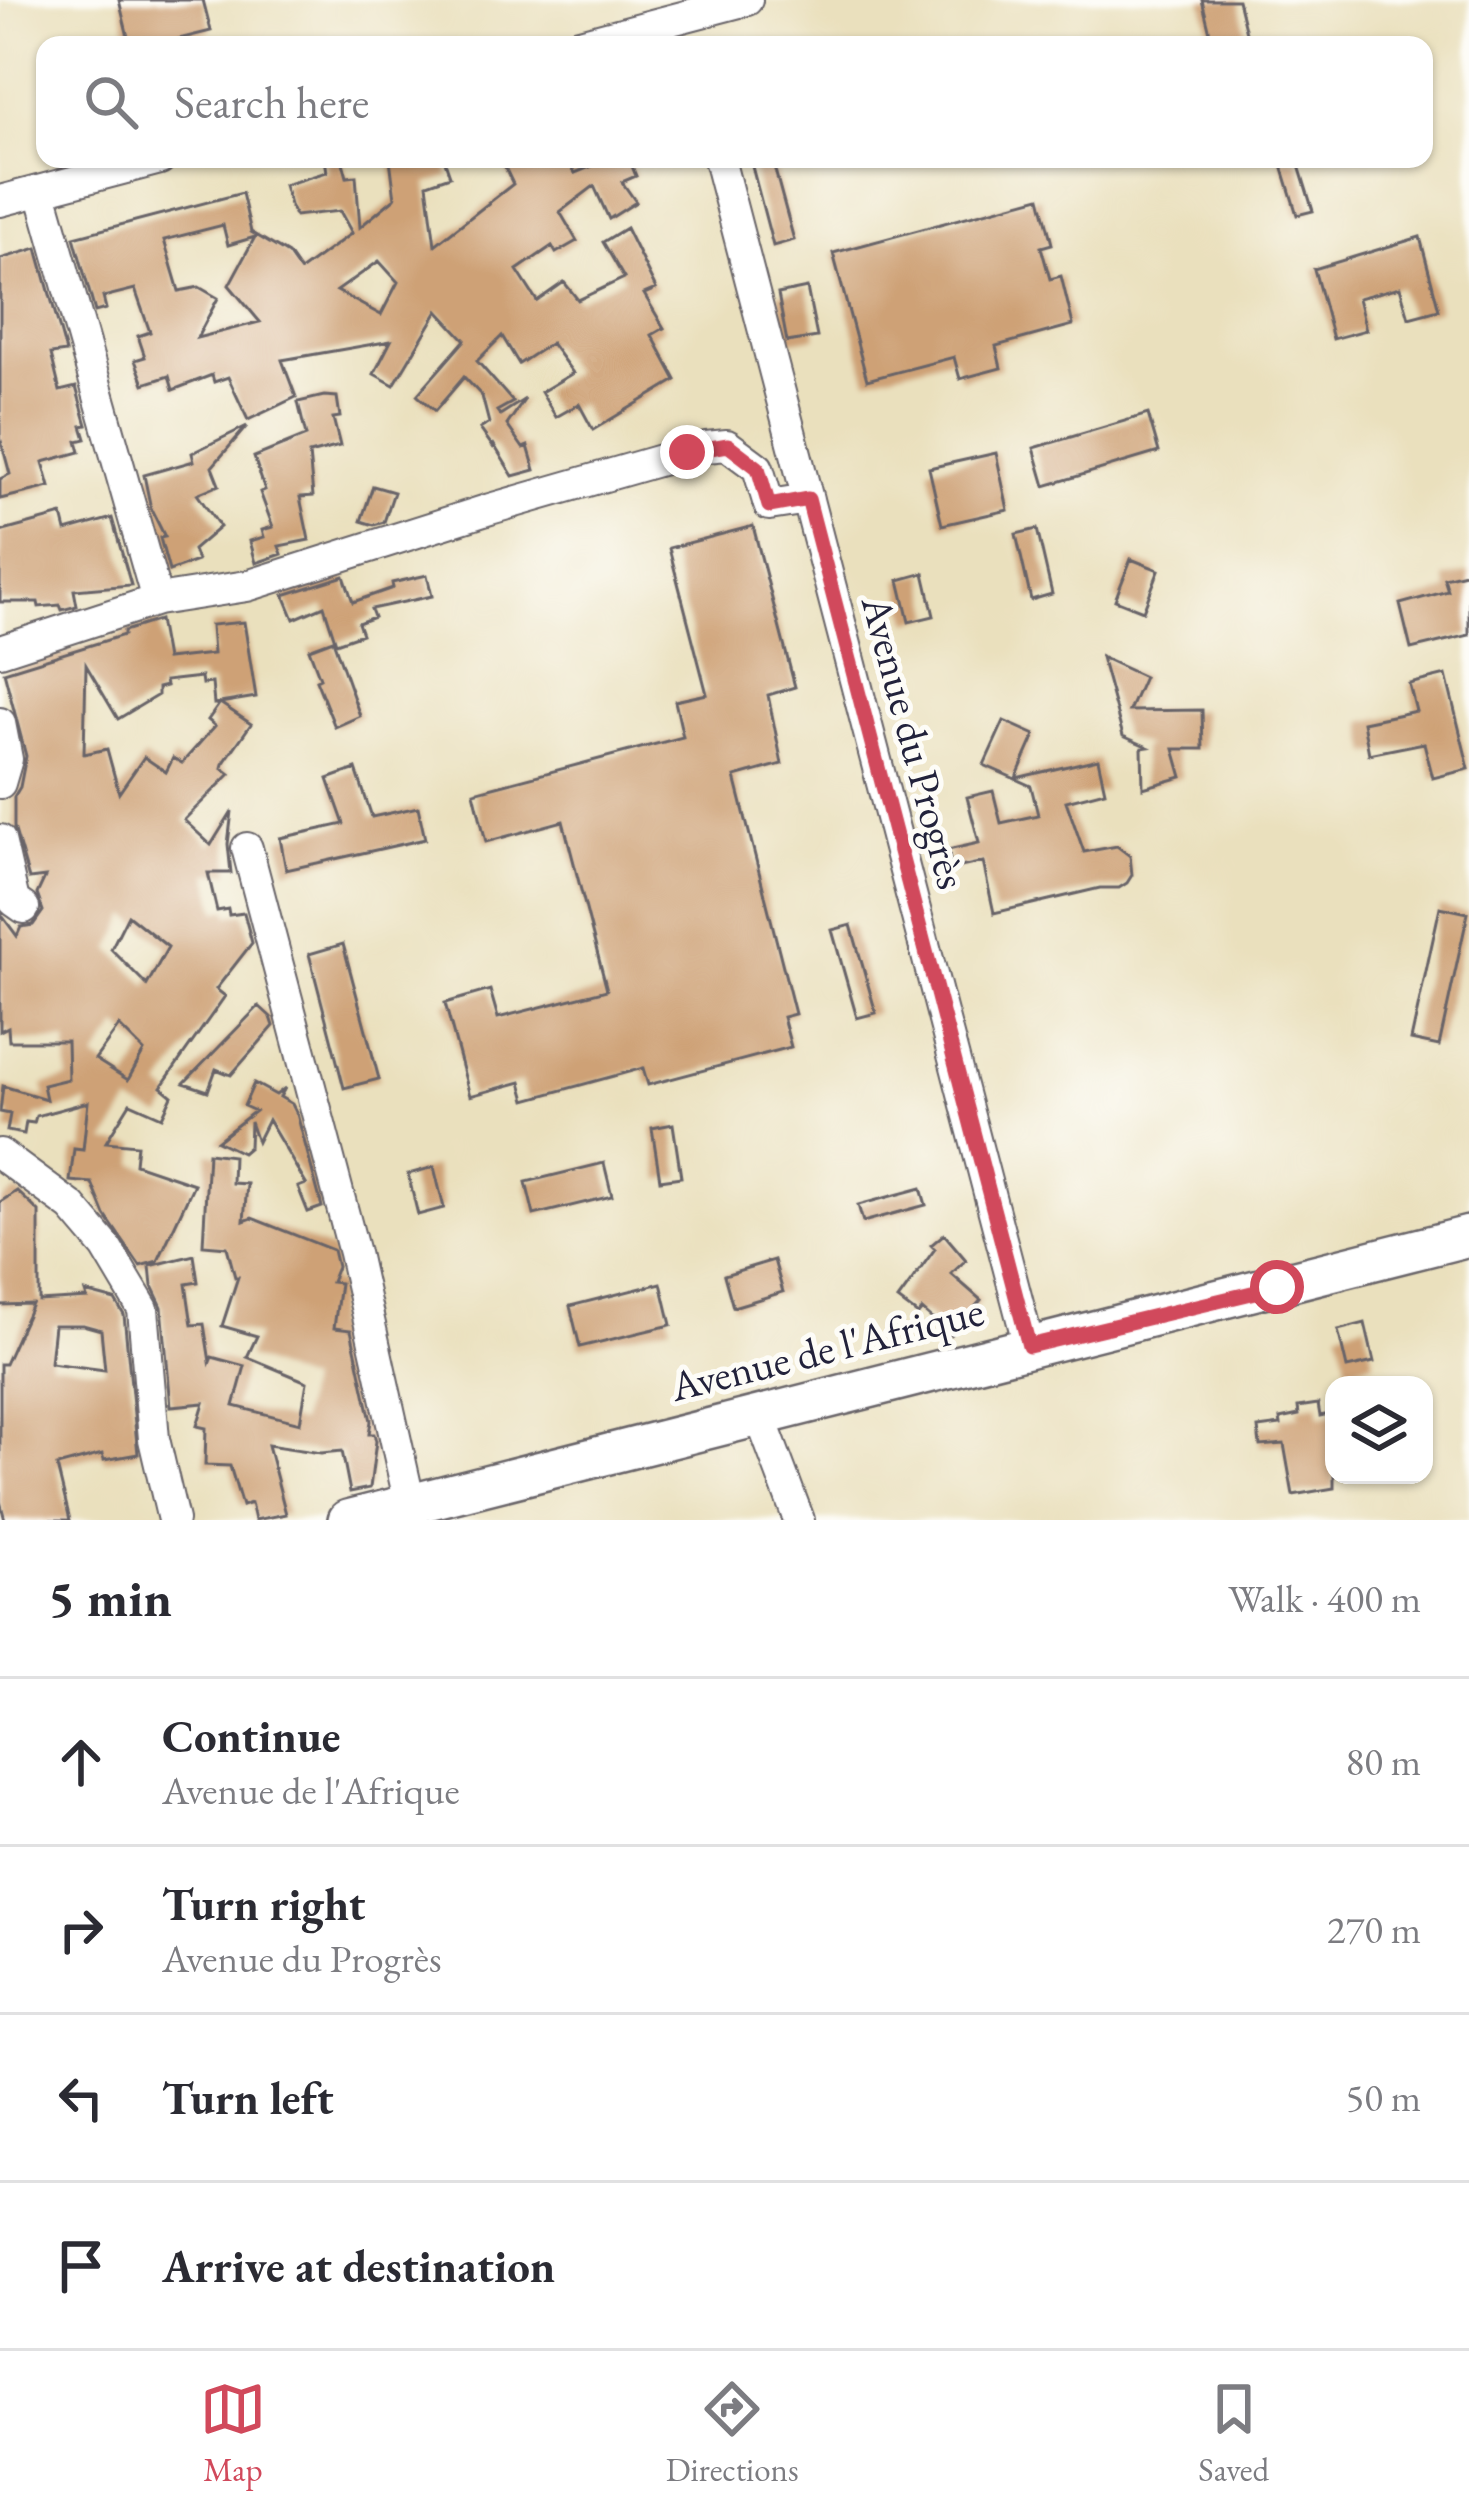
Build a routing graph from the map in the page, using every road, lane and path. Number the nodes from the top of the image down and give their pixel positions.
1 (747, 0) edge
2 (686, 20) edge
3 (616, 36) edge
4 (127, 168) edge
5 (721, 168) edge
6 (41, 191) junction
7 (0, 201) edge
8 (808, 499) junction
9 (157, 601) junction
10 (0, 651) edge
11 (0, 724) edge
12 (0, 783) edge
13 (0, 840) edge
14 (247, 848) dead end
15 (24, 908) dead end
16 (0, 1154) edge
17 (1469, 1236) edge
18 (1029, 1346) junction
19 (759, 1414) junction
20 (436, 1506) edge
21 (173, 1520) edge
22 (348, 1520) edge
23 (799, 1520) edge

1 - 2 street
2 - 3 street
4 - 6 street
5 - 8 street, Avenue du Progrès
6 - 7 street
6 - 9 street
8 - 9 street
8 - 18 street, Avenue du Progrès
9 - 10 street
11 - 12 street
13 - 15 street
14 - 20 street
16 - 21 street
17 - 18 main road, Avenue de l'Afrique
18 - 19 main road, Avenue de l'Afrique
19 - 20 main road, Avenue de l'Afrique
19 - 23 street
20 - 22 main road, Avenue de l'Afrique

